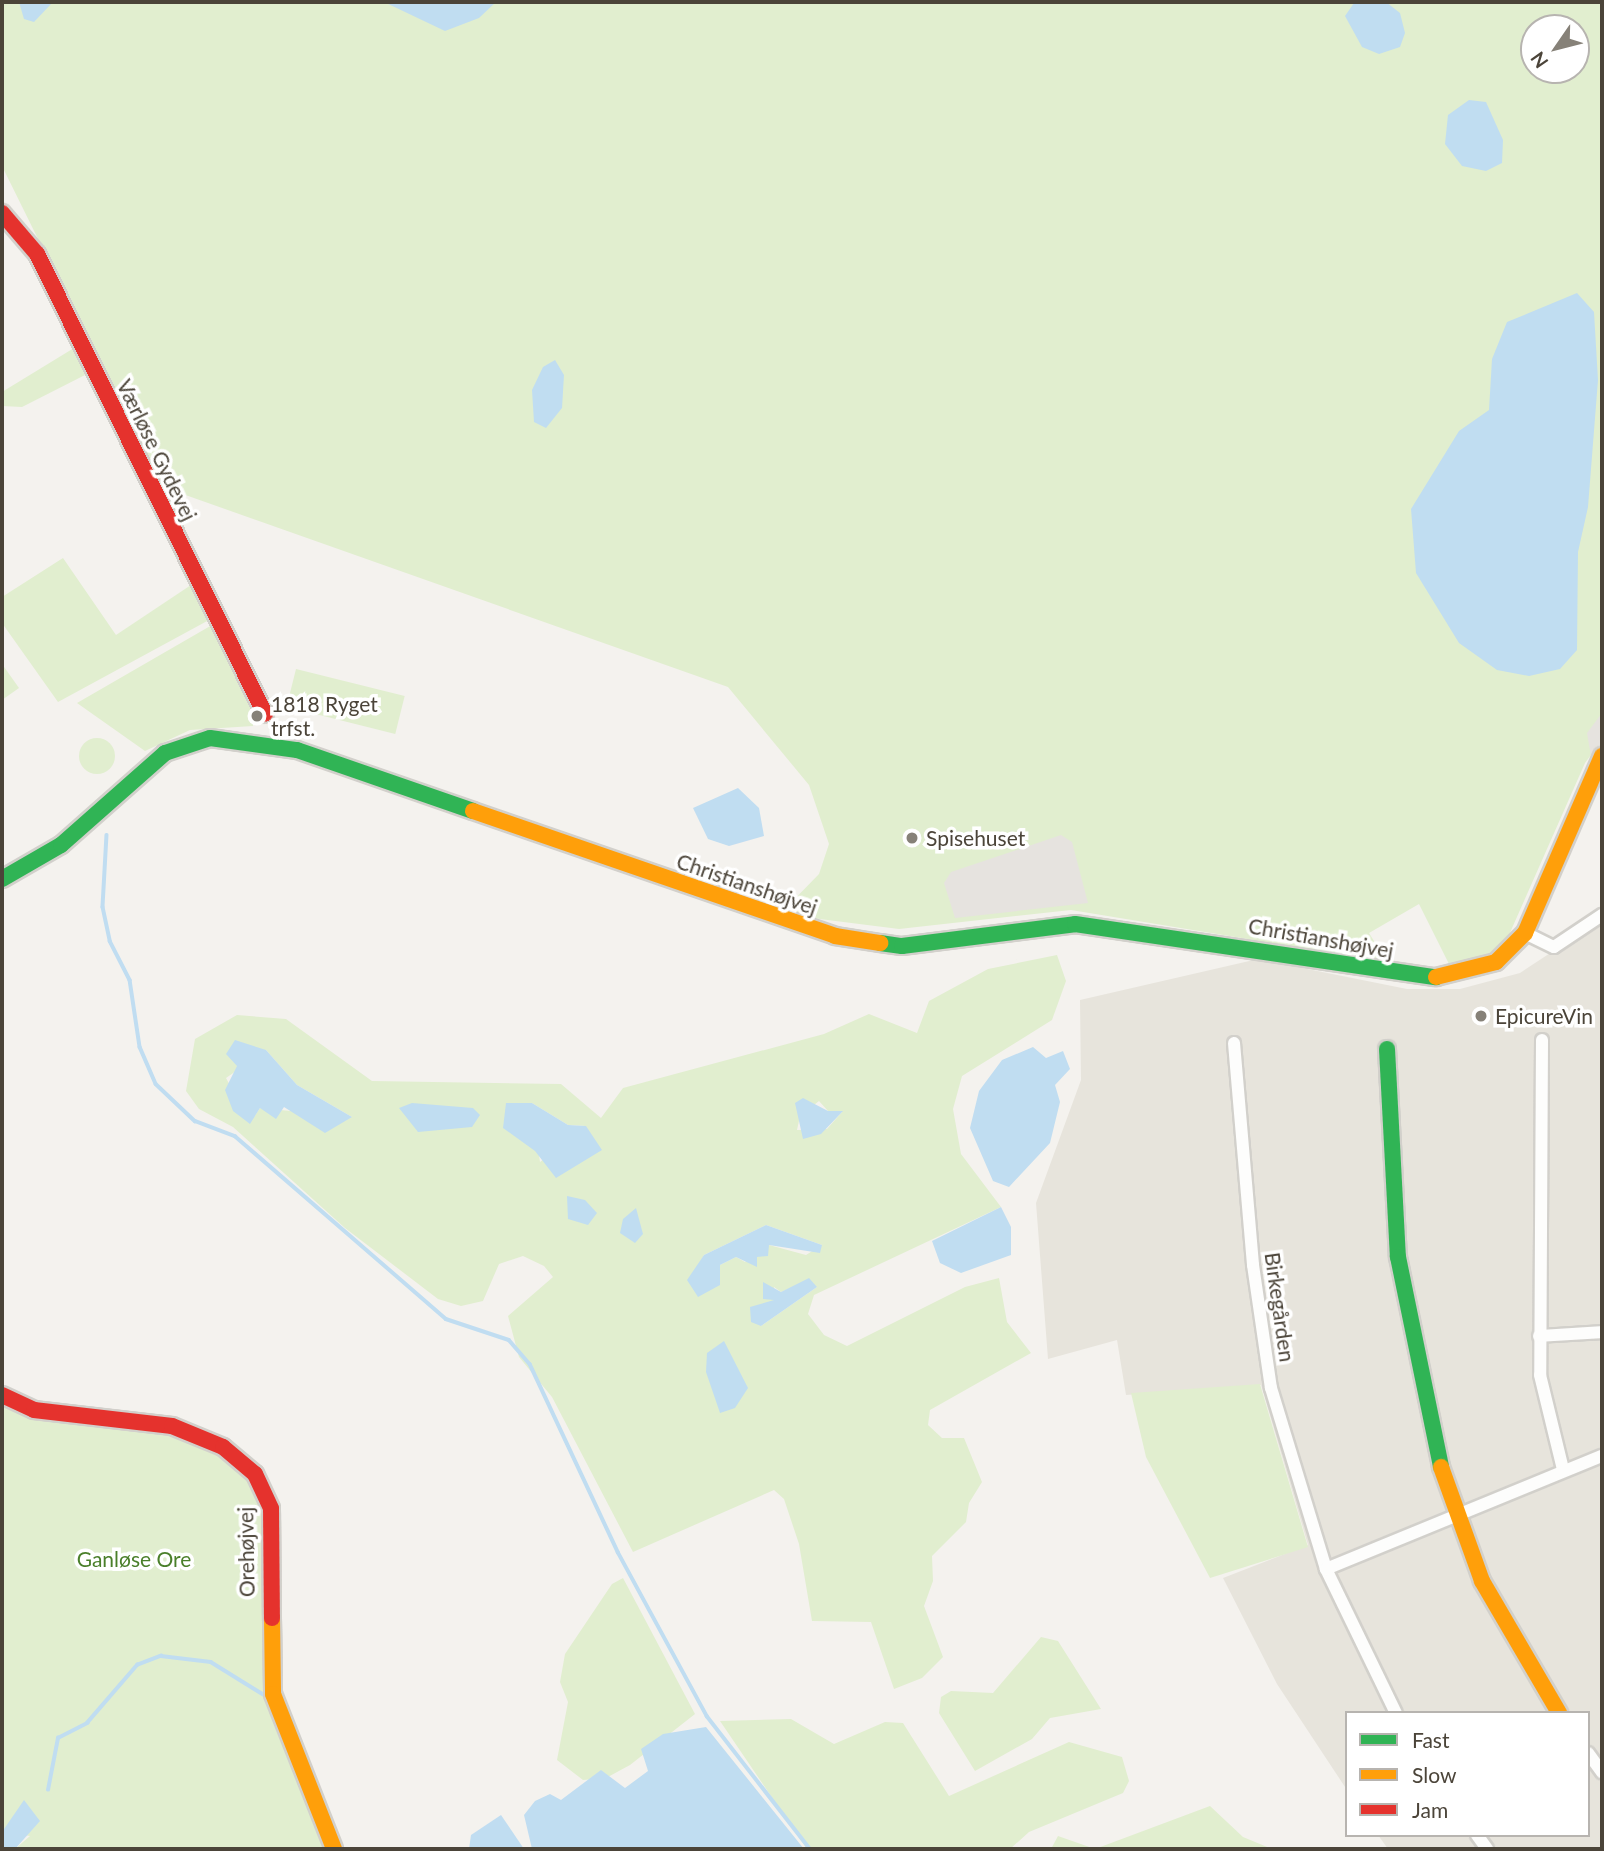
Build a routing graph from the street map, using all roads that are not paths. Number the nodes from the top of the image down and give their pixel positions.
1 (2, 213) edge
2 (265, 714) dead end
3 (1602, 756) edge
4 (2, 879) edge
5 (1602, 915) edge
6 (1525, 933) junction
7 (1542, 1040) dead end
8 (1234, 1043) dead end
9 (1387, 1049) dead end
10 (1602, 1332) edge
11 (1539, 1336) junction
12 (2, 1395) edge
13 (1602, 1456) edge
14 (1563, 1469) junction
15 (1455, 1512) junction
16 (1326, 1569) junction
17 (1395, 1711) edge
18 (1558, 1711) edge
19 (1590, 1756) edge
20 (1602, 1772) edge
21 (334, 1849) edge

1 - 2 street, Værløse Gydevej
3 - 6 street, Christianshøjvej
4 - 6 street, Christianshøjvej
5 - 6 street
7 - 11 street
8 - 16 street, Birkegården
9 - 15 street
10 - 11 street
11 - 14 street
12 - 21 street, Orehøjvej
13 - 14 street
14 - 15 street
15 - 16 street
15 - 18 street
16 - 17 street, Birkegården
19 - 20 street

